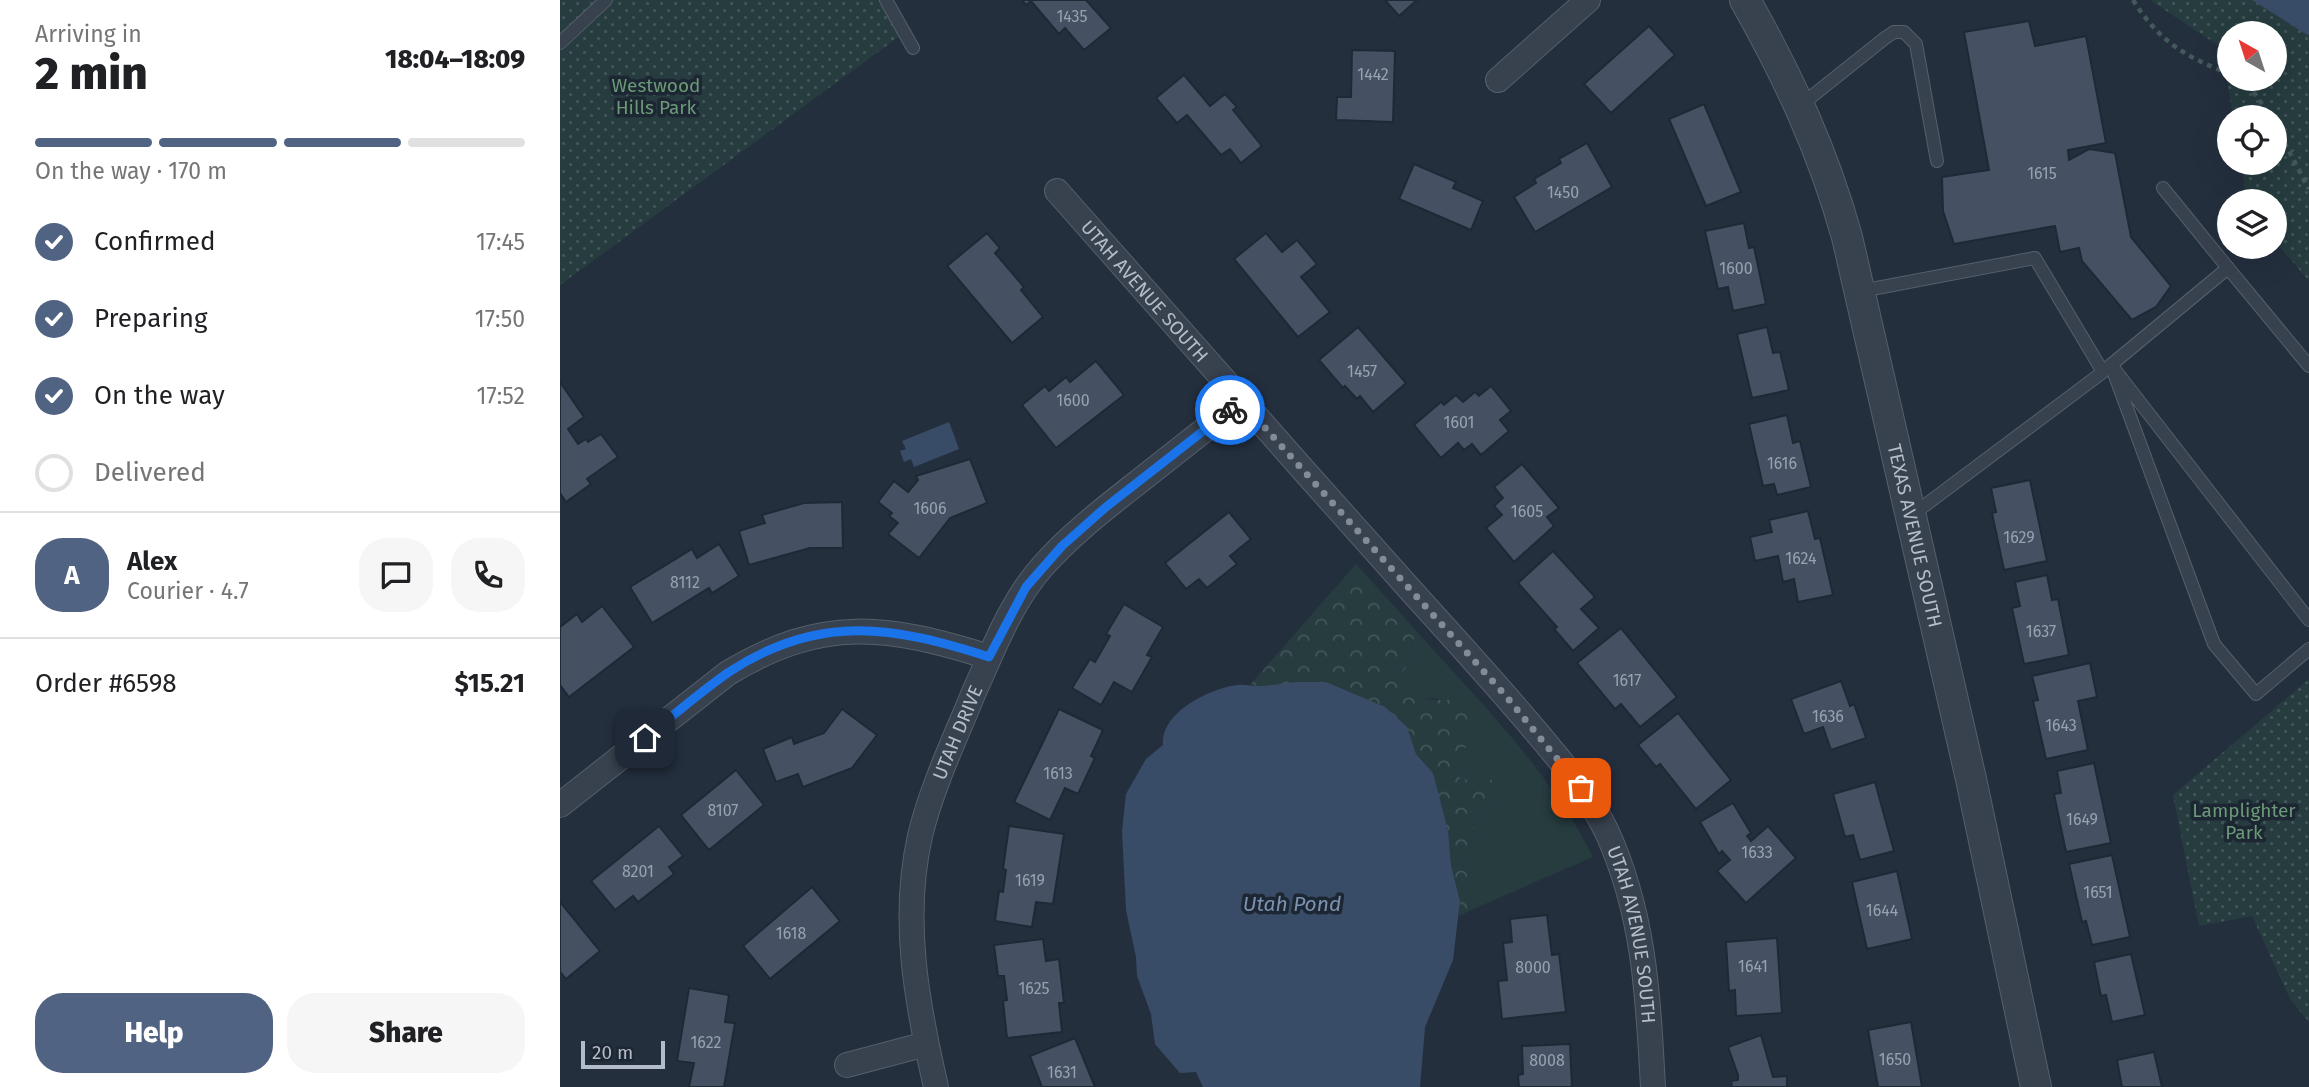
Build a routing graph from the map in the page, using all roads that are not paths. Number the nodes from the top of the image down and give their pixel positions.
1 (606, 0) edge
2 (886, 0) edge
3 (1588, 0) edge
4 (1745, 0) edge
5 (560, 43) edge
6 (913, 48) dead end
7 (1498, 80) dead end
8 (1801, 105) junction
9 (1937, 161) dead end
10 (2163, 188) dead end
11 (1057, 191) dead end
12 (2228, 268) junction
13 (1861, 291) junction
14 (2309, 366) edge
15 (2107, 368) junction
16 (1241, 401) junction
17 (1911, 516) junction
18 (2309, 620) edge
19 (2309, 649) edge
20 (989, 657) junction
21 (560, 805) edge
22 (926, 1044) junction
23 (848, 1065) dead end
24 (936, 1087) edge
25 (1653, 1087) edge
26 (2036, 1087) edge

1 - 5 lane
2 - 6 lane
3 - 7 street
4 - 8 street, TEXAS AVENUE SOUTH
8 - 9 lane
8 - 13 street, TEXAS AVENUE SOUTH
10 - 12 lane
11 - 16 street, UTAH AVENUE SOUTH
12 - 14 lane
12 - 15 lane
13 - 15 lane
13 - 17 street, TEXAS AVENUE SOUTH
15 - 17 lane
15 - 18 lane
15 - 19 lane
16 - 20 street, UTAH DRIVE
16 - 25 street, UTAH AVENUE SOUTH
17 - 26 street, TEXAS AVENUE SOUTH
20 - 21 street
20 - 22 street, UTAH DRIVE
22 - 23 street
22 - 24 street, UTAH DRIVE

